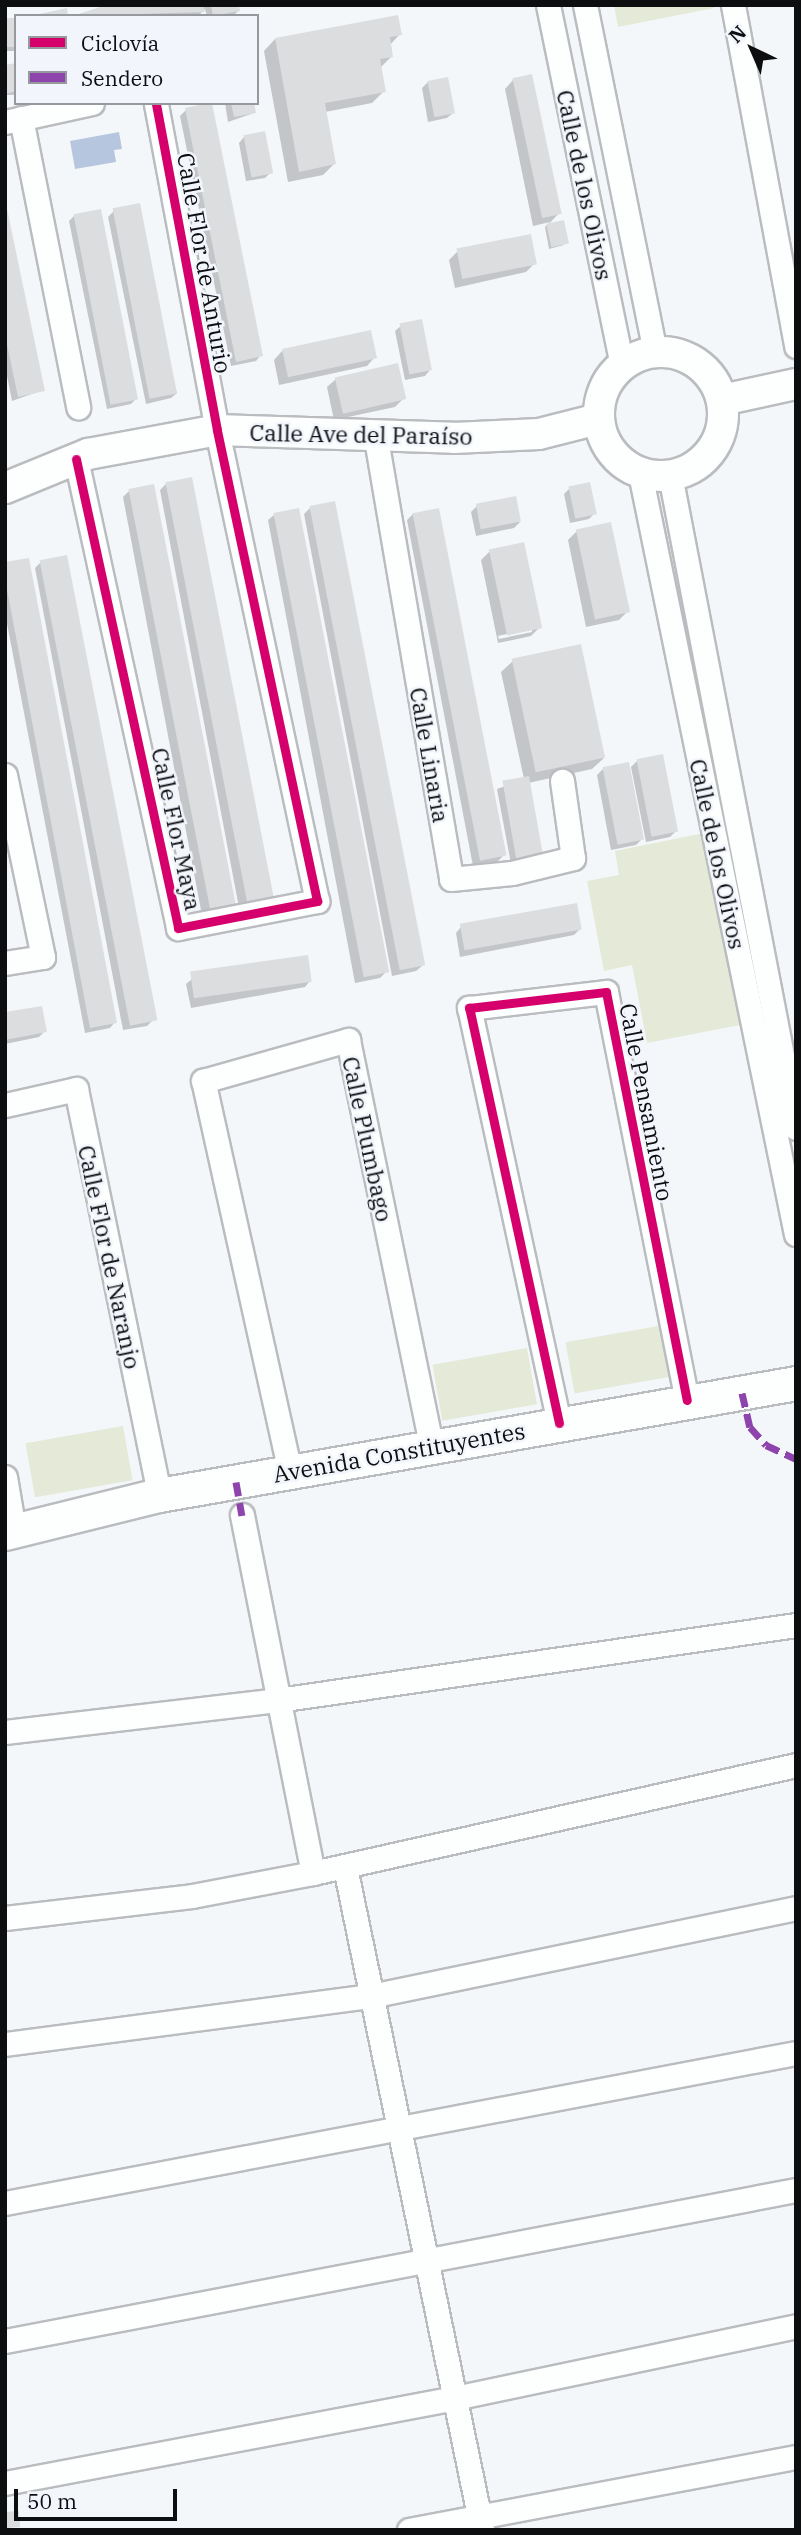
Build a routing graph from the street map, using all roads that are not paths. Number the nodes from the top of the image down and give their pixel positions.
1 (548, 5) edge
2 (584, 5) edge
3 (733, 5) edge
4 (83, 105) edge
5 (156, 105) edge
6 (13, 120) edge
7 (796, 346) edge
8 (655, 352) junction
9 (622, 365) junction
10 (796, 384) edge
11 (722, 400) junction
12 (78, 407) dead end
13 (598, 419) junction
14 (216, 430) junction
15 (375, 433) junction
16 (76, 459) junction
17 (640, 473) junction
18 (670, 475) junction
19 (5, 488) edge
20 (5, 775) edge
21 (562, 781) dead end
22 (5, 963) edge
23 (5, 1105) edge
24 (796, 1128) edge
25 (796, 1234) edge
26 (796, 1382) edge
27 (687, 1400) junction
28 (559, 1423) junction
29 (431, 1446) junction
30 (290, 1472) junction
31 (5, 1477) edge
32 (159, 1495) junction
33 (242, 1515) dead end
34 (10, 1531) edge
35 (796, 1625) edge
36 (278, 1700) junction
37 (5, 1732) edge
38 (796, 1765) edge
39 (345, 1867) junction
40 (313, 1873) junction
41 (796, 1908) edge
42 (5, 1918) edge
43 (371, 1996) junction
44 (5, 2044) edge
45 (796, 2053) edge
46 (398, 2130) junction
47 (796, 2190) edge
48 (5, 2203) edge
49 (425, 2262) junction
50 (796, 2326) edge
51 (5, 2341) edge
52 (455, 2398) junction
53 (796, 2457) edge
54 (5, 2483) edge
55 (480, 2522) edge
56 (409, 2530) edge

1 - 9 street, Calle de los Olivos
2 - 8 street, Calle de los Olivos
3 - 7 street
4 - 6 street
5 - 14 street, Calle Flor de Anturio
6 - 12 street
8 - 9 street
8 - 11 street
9 - 13 street
10 - 11 street
11 - 18 street
13 - 15 street, Calle Ave del Paraíso
13 - 17 street
14 - 15 street, Calle Ave del Paraíso
14 - 16 street, Calle Ave del Paraíso
14 - 16 street, Calle Flor Maya
15 - 21 street, Calle Linaria
16 - 19 street, Calle Ave del Paraíso
17 - 18 street
17 - 25 street, Calle de los Olivos
18 - 24 street, Calle de los Olivos
20 - 22 street
23 - 32 street, Calle Flor de Naranjo
26 - 27 main road, Avenida Constituyentes
27 - 28 main road, Avenida Constituyentes
27 - 28 street, Calle Pensamiento
28 - 29 main road, Avenida Constituyentes
29 - 30 main road, Avenida Constituyentes
29 - 30 street, Calle Plumbago
30 - 32 main road, Avenida Constituyentes
31 - 34 street
32 - 34 main road, Avenida Constituyentes
33 - 36 street
35 - 36 street
36 - 37 street
36 - 40 street
38 - 39 street
39 - 40 street
39 - 43 street
40 - 42 street
41 - 43 street
43 - 44 street
43 - 46 street
45 - 46 street
46 - 48 street
46 - 49 street
47 - 49 street
49 - 51 street
49 - 52 street
50 - 52 street
52 - 54 street
52 - 55 street
53 - 55 street
55 - 56 street

